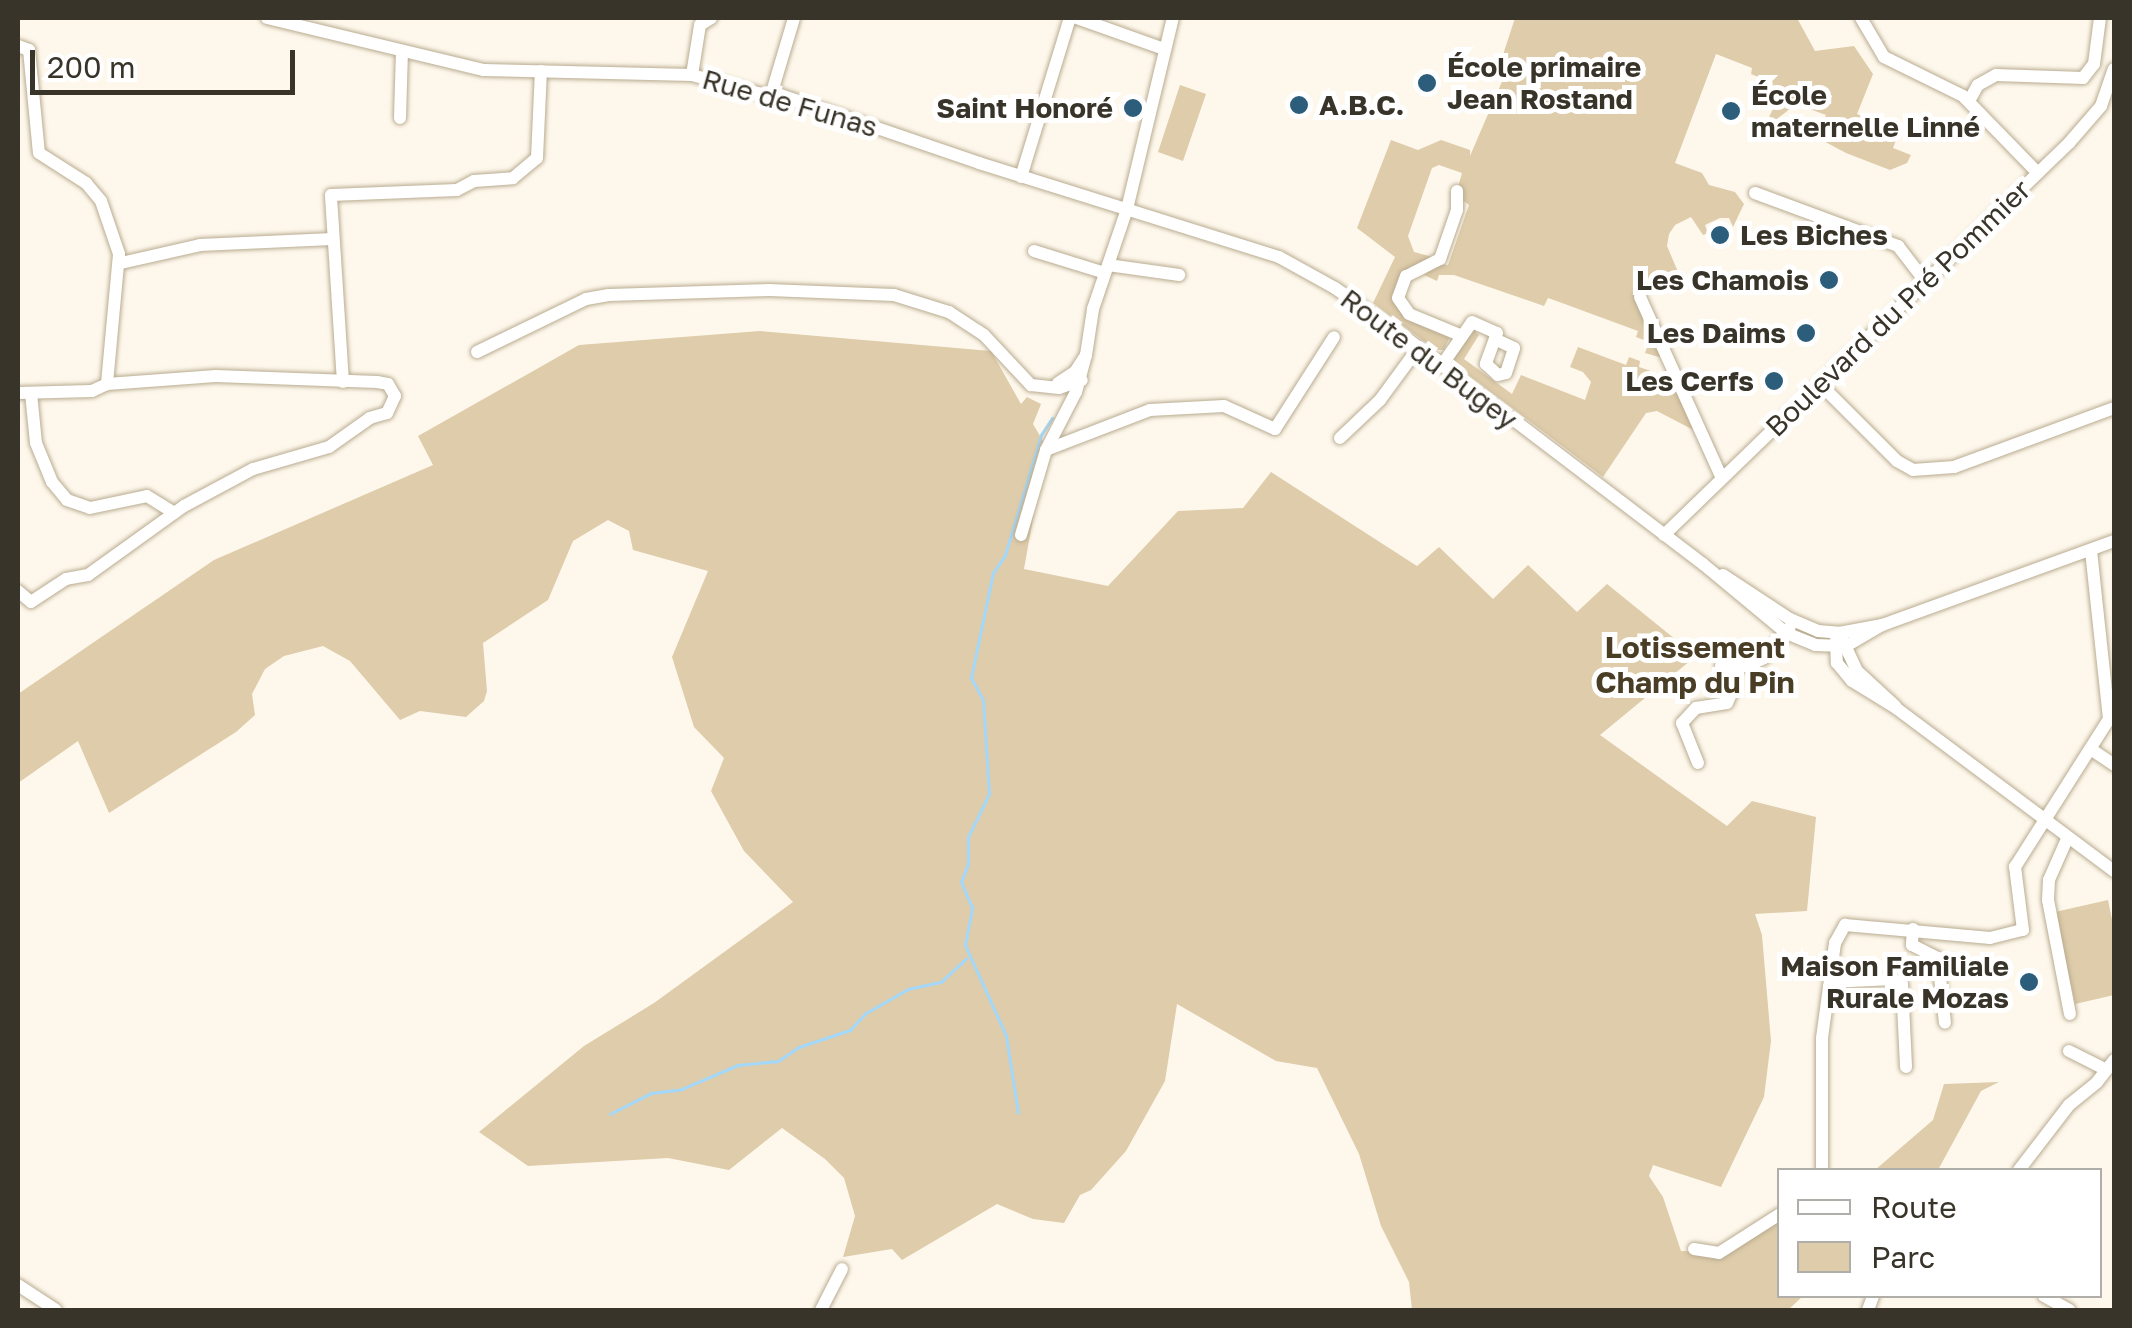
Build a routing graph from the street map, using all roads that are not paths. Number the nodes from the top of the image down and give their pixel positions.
1 (268, 18) edge
2 (710, 18) edge
3 (794, 18) edge
4 (1074, 18) edge
5 (1173, 18) edge
6 (1861, 18) edge
7 (2100, 18) edge
8 (18, 46) edge
9 (1164, 49) junction
10 (402, 50) junction
11 (2114, 69) edge
12 (541, 71) junction
13 (692, 75) junction
14 (772, 92) junction
15 (1969, 102) junction
16 (400, 118) dead end
17 (2038, 173) junction
18 (1021, 177) junction
19 (1457, 191) dead end
20 (1756, 193) dead end
21 (1127, 209) junction
22 (332, 239) junction
23 (1034, 251) dead end
24 (121, 263) junction
25 (1106, 269) junction
26 (1179, 274) dead end
27 (1925, 281) junction
28 (1640, 297) dead end
29 (1462, 336) junction
30 (1334, 338) dead end
31 (1495, 339) dead end
32 (1418, 347) junction
33 (477, 352) dead end
34 (1442, 365) junction
35 (343, 382) junction
36 (1077, 382) junction
37 (107, 384) junction
38 (1820, 384) junction
39 (24, 393) edge
40 (2114, 408) edge
41 (1340, 438) dead end
42 (1046, 450) junction
43 (1721, 476) junction
44 (174, 513) junction
45 (1021, 535) dead end
46 (1664, 535) junction
47 (2114, 541) edge
48 (2091, 550) junction
49 (18, 591) edge
50 (2114, 618) edge
51 (2096, 620) junction
52 (1790, 627) junction
53 (1840, 642) junction
54 (2092, 750) junction
55 (1698, 763) dead end
56 (2114, 765) edge
57 (2042, 820) junction
58 (2067, 840) junction
59 (2114, 874) edge
60 (1913, 929) junction
61 (1830, 982) junction
62 (2070, 1014) dead end
63 (1946, 1023) dead end
64 (2068, 1051) dead end
65 (2110, 1065) edge
66 (1906, 1068) dead end
67 (1822, 1168) edge
68 (2021, 1168) edge
69 (1777, 1216) edge
70 (1694, 1249) dead end
71 (842, 1269) dead end
72 (18, 1284) edge
73 (2048, 1298) edge
74 (56, 1310) edge
75 (821, 1310) edge
76 (2070, 1310) edge

1 - 10 street, Rue de Funas
2 - 13 street
3 - 14 street
4 - 9 street
4 - 18 street
5 - 9 street
6 - 15 street
7 - 15 street
8 - 24 street
9 - 21 street
10 - 12 street, Rue de Funas
10 - 16 street
11 - 17 street, Boulevard du Pré Pommier
12 - 13 street, Rue de Funas
12 - 22 street
13 - 14 street, Rue de Funas
14 - 18 street, Rue de Funas
15 - 17 street
17 - 27 street, Boulevard du Pré Pommier
18 - 21 street, Rue de Funas
19 - 29 street
20 - 27 street
21 - 25 street
21 - 32 street, Route du Bugey
22 - 24 street
22 - 35 street
23 - 25 street
24 - 37 street
25 - 26 street
25 - 36 street
27 - 38 street, Boulevard du Pré Pommier
28 - 43 street
29 - 31 street
29 - 34 street
30 - 42 street
32 - 34 street, Route du Bugey
32 - 41 street
33 - 36 street
34 - 46 street, Route du Bugey
35 - 37 street
35 - 44 street
36 - 42 street
37 - 39 street
38 - 40 street
38 - 43 street, Boulevard du Pré Pommier
39 - 44 street
42 - 45 street
43 - 46 street, Boulevard du Pré Pommier
44 - 49 street
46 - 52 street, Route du Bugey
47 - 48 street
48 - 51 street
48 - 53 street
50 - 51 street
51 - 54 street
52 - 53 street, Route du Bugey
52 - 55 street
53 - 57 street
54 - 56 street
54 - 57 street
57 - 58 street
57 - 60 street
58 - 59 street
58 - 62 street
60 - 61 street
60 - 63 street
61 - 66 street
61 - 67 street
64 - 65 street
65 - 68 street
69 - 70 street
71 - 75 street
72 - 74 street
73 - 76 street

